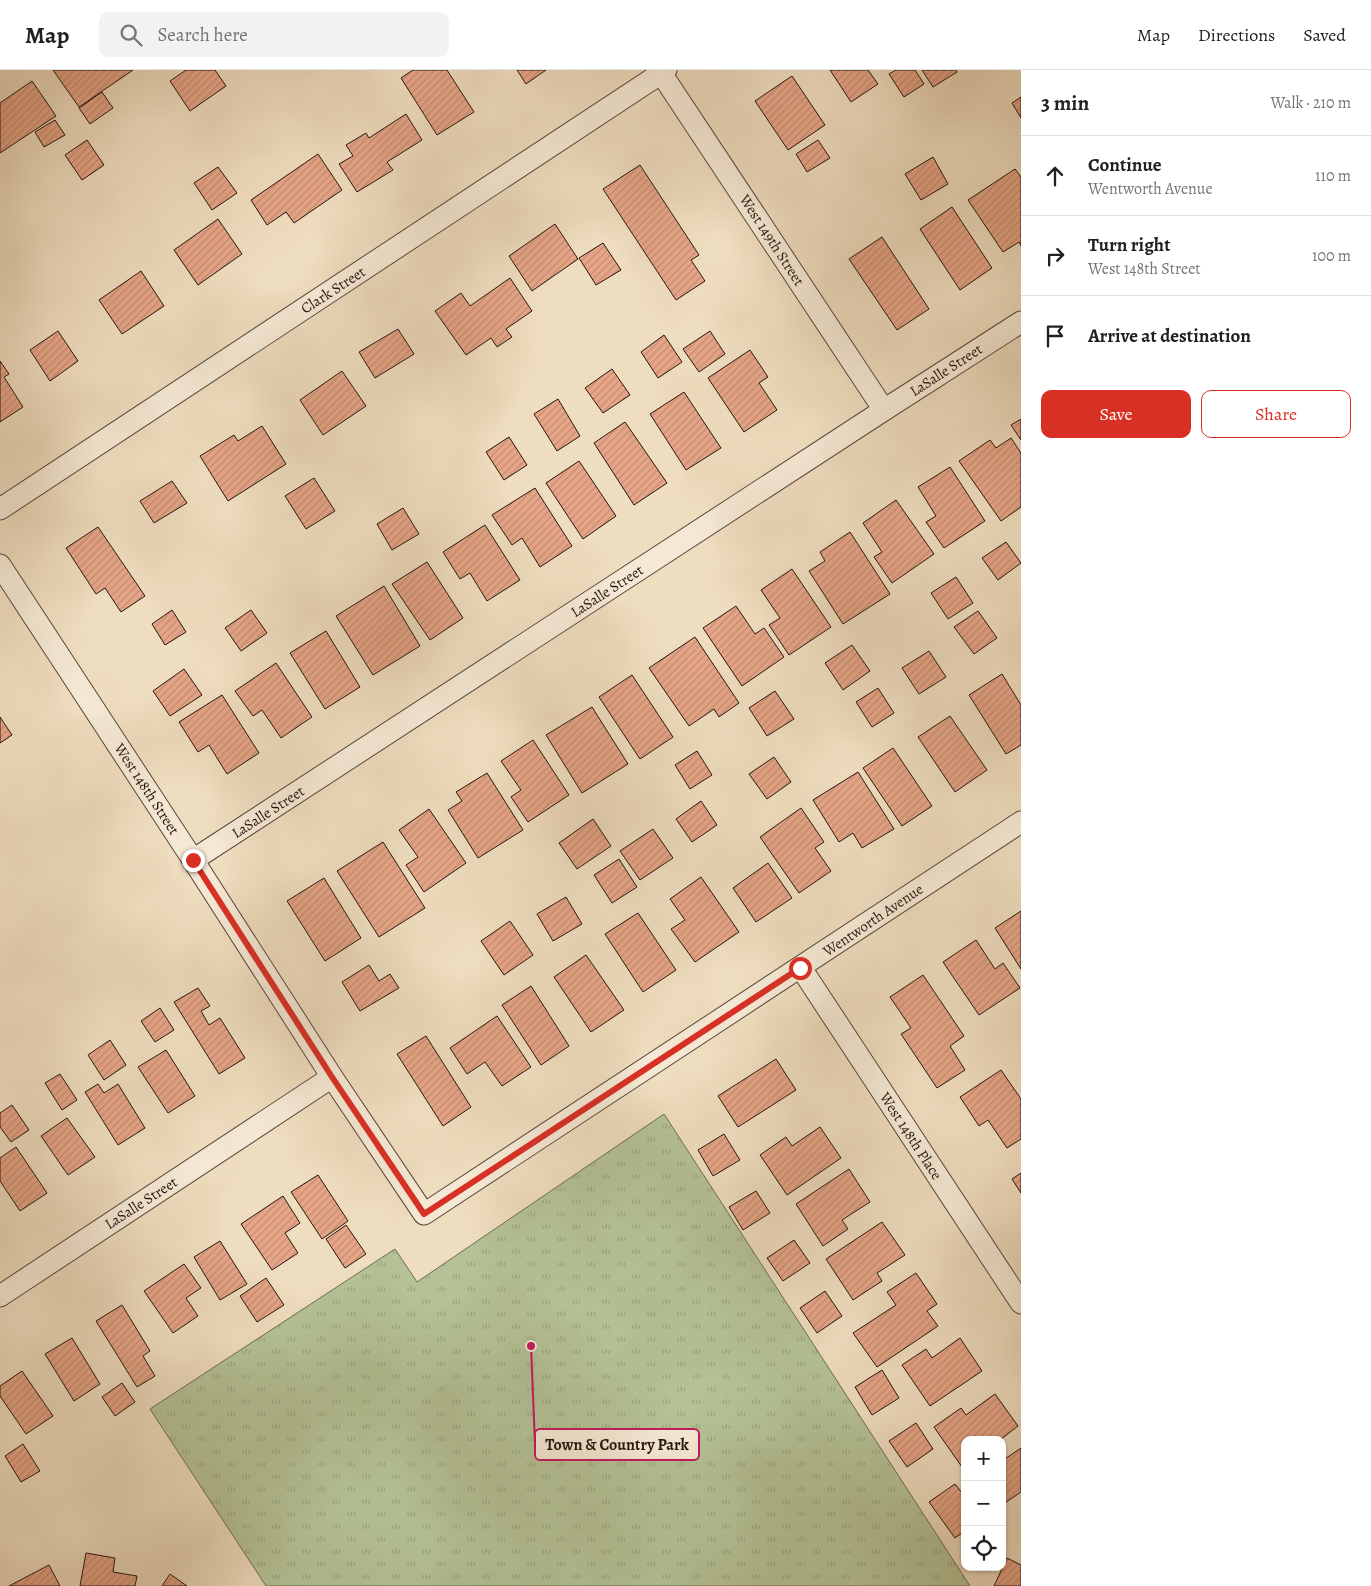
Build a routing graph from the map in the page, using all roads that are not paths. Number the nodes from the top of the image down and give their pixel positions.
1 (662, 71) edge
2 (1021, 322) edge
3 (884, 410) junction
4 (0, 510) edge
5 (0, 565) edge
6 (1021, 822) edge
7 (193, 860) junction
8 (800, 968) junction
9 (332, 1077) junction
10 (424, 1214) joint
11 (0, 1296) edge
12 (1021, 1304) edge

1 - 3 street, West 149th Street
1 - 4 street, Clark Street
2 - 3 street, LaSalle Street
3 - 7 street, LaSalle Street
5 - 7 street, West 148th Street
6 - 8 street, Wentworth Avenue
7 - 9 street, West 148th Street
8 - 10 street, Wentworth Avenue
8 - 12 street, West 148th Place
9 - 10 street, West 148th Street
9 - 11 street, LaSalle Street

